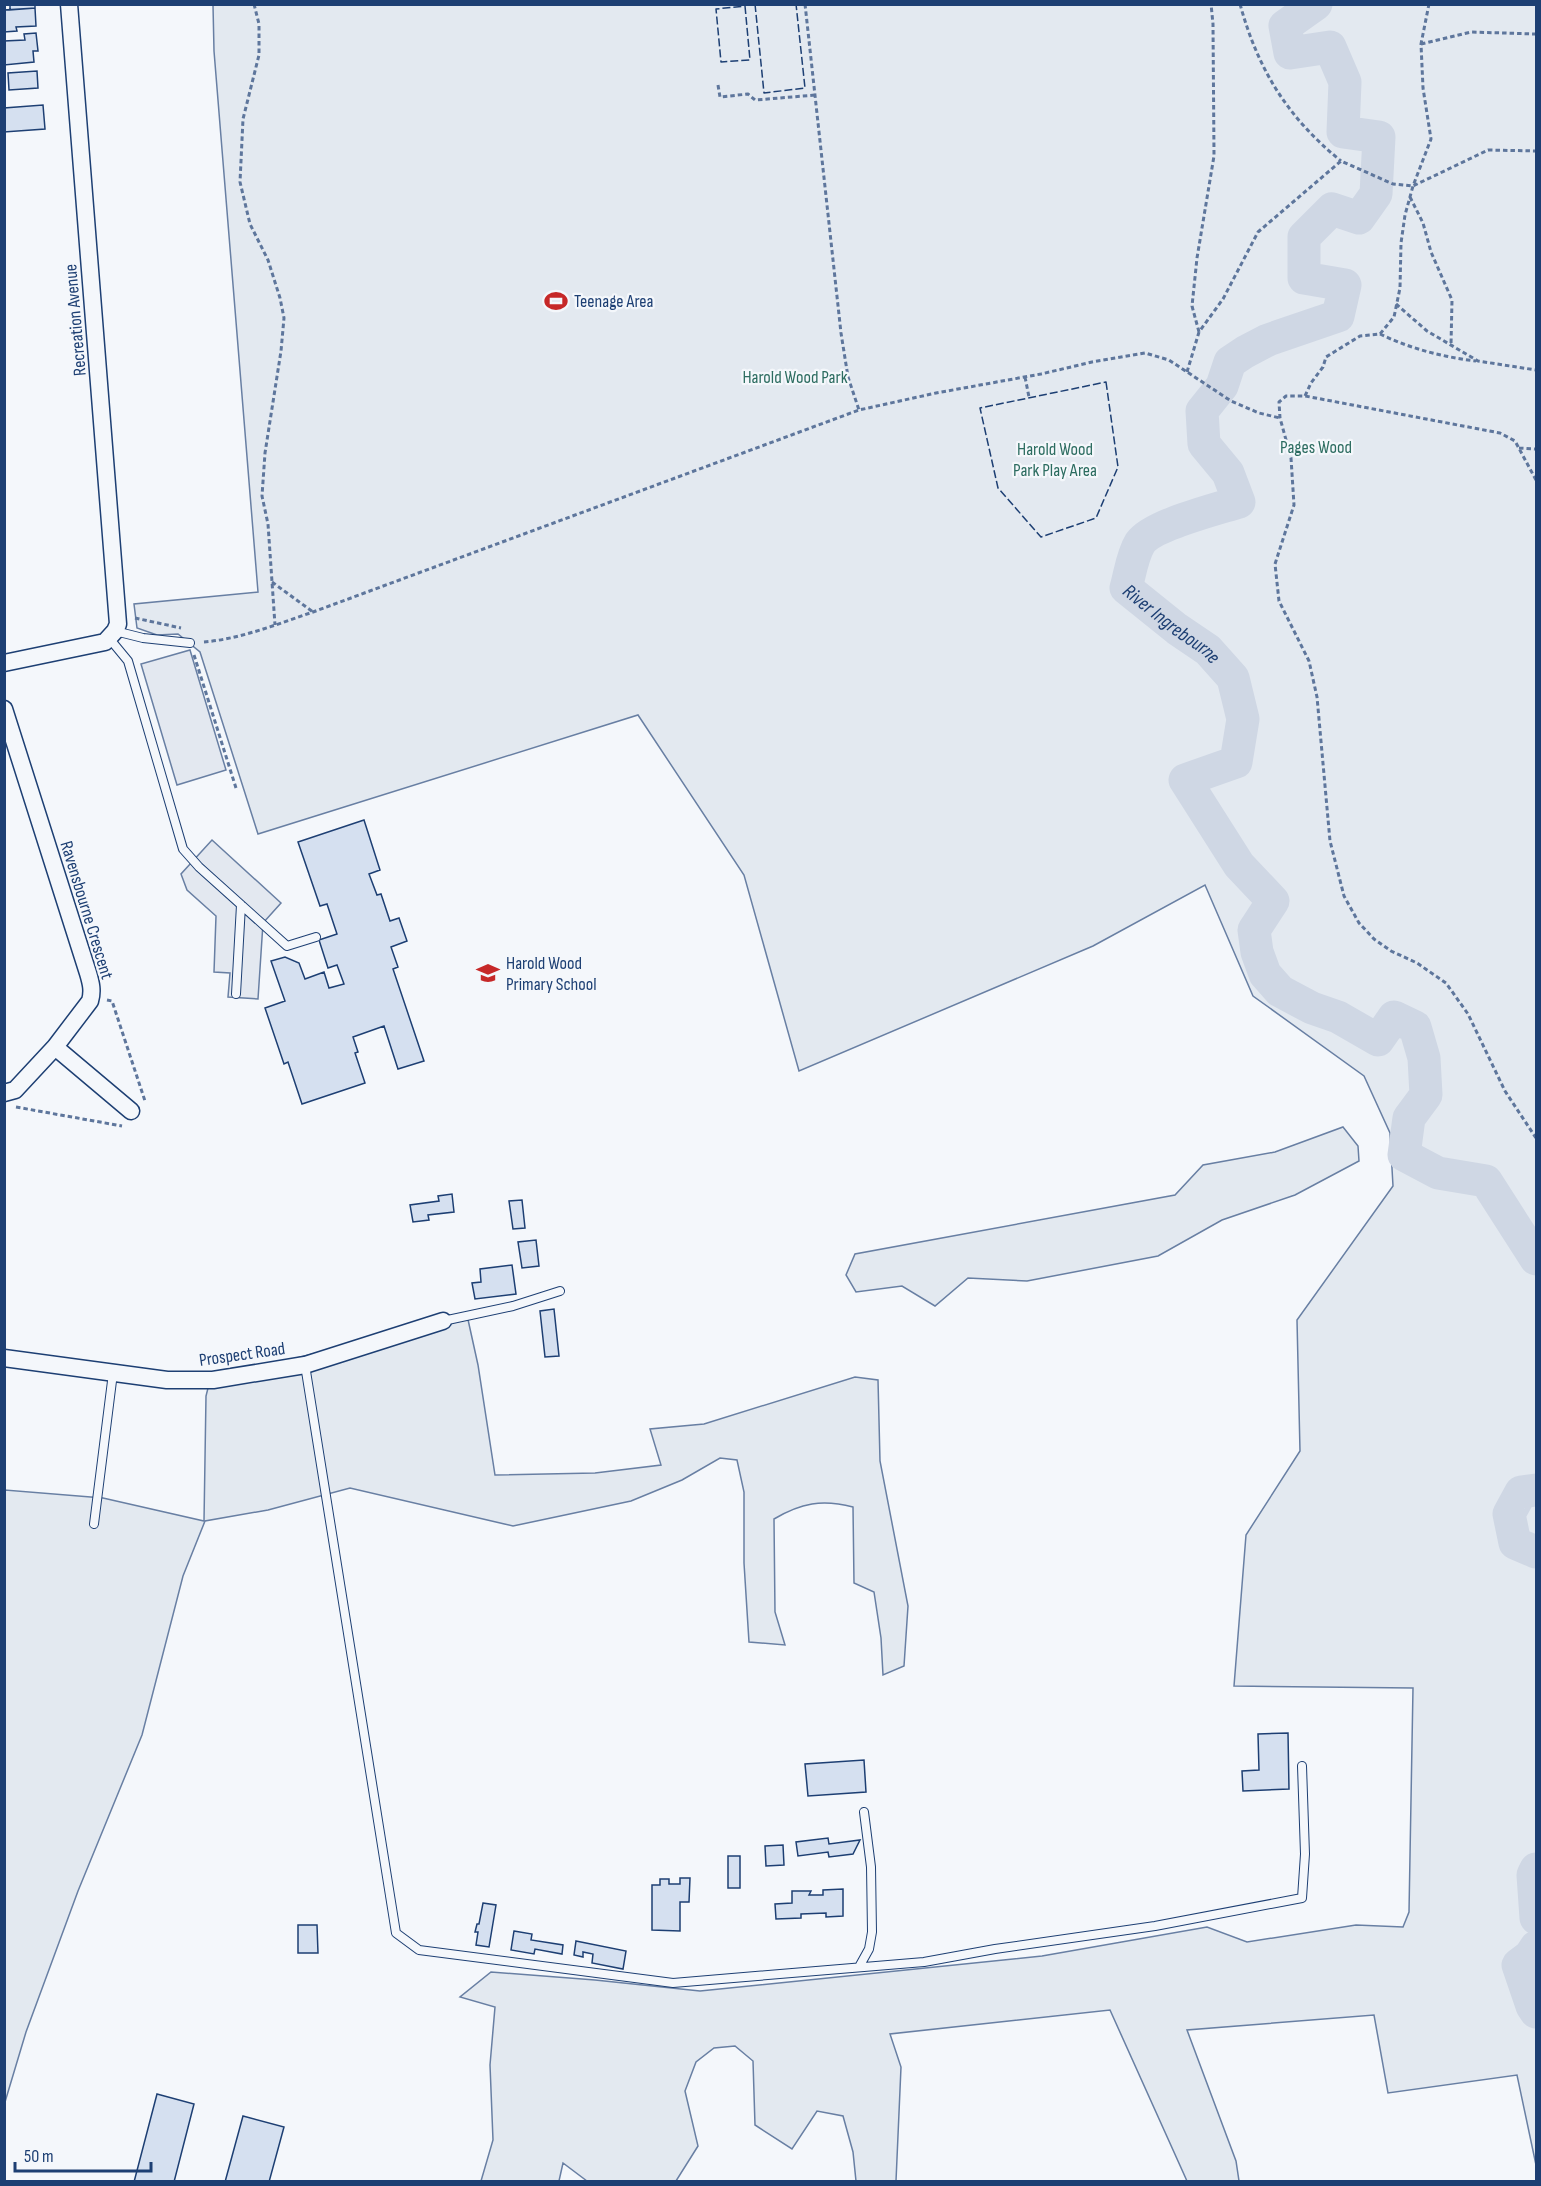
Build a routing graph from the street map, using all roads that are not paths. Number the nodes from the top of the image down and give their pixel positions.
1 (69, 4) edge
2 (114, 628) junction
3 (190, 643) road end
4 (4, 663) edge
5 (4, 709) edge
6 (241, 905) junction
7 (316, 937) dead end
8 (236, 994) dead end
9 (55, 1047) junction
10 (4, 1093) edge
11 (131, 1111) dead end
12 (560, 1291) dead end
13 (443, 1321) joint
14 (4, 1358) edge
15 (305, 1365) junction
16 (113, 1373) junction
17 (94, 1524) dead end
18 (1302, 1766) dead end
19 (864, 1812) dead end
20 (859, 1967) junction

1 - 2 street, Recreation Avenue
2 - 3 lane
2 - 4 street
2 - 6 lane
5 - 9 street, Ravensbourne Crescent
6 - 7 lane
6 - 8 lane
9 - 10 street, Ravensbourne Crescent
9 - 11 street
12 - 13 lane
13 - 15 street, Prospect Road
14 - 16 street, Prospect Road
15 - 16 street, Prospect Road
15 - 20 lane
16 - 17 lane
18 - 20 lane
19 - 20 lane

